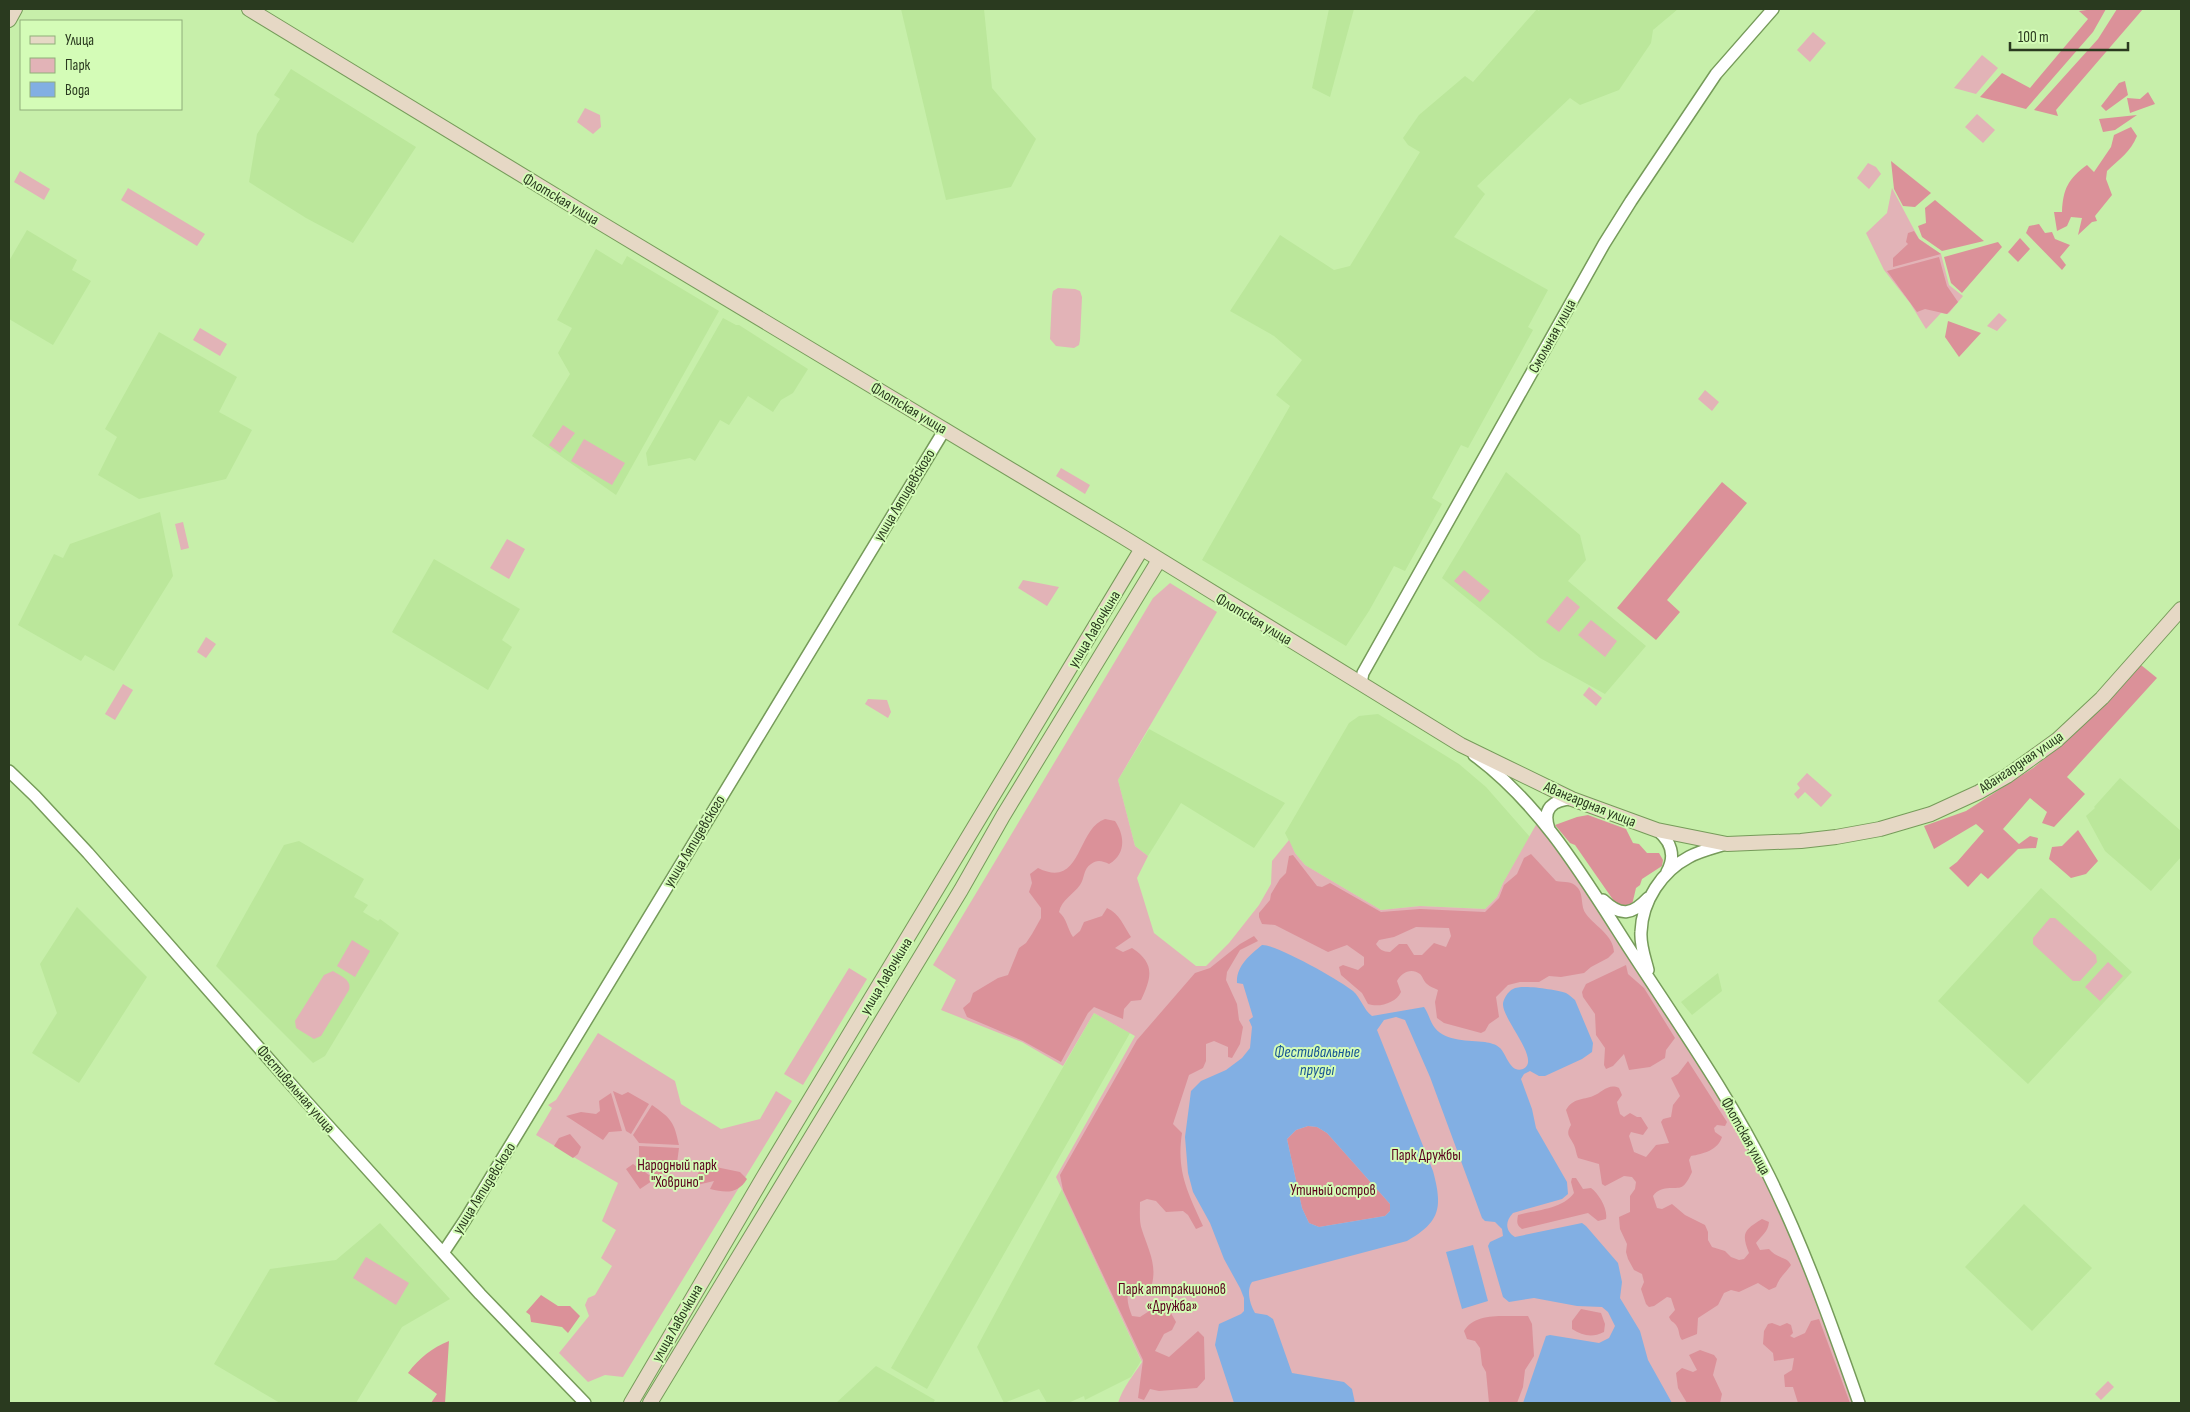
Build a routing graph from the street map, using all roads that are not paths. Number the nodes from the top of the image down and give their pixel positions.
1 (14, 9) edge
2 (249, 9) edge
3 (1773, 9) edge
4 (9, 20) edge
5 (945, 429) junction
6 (1142, 550) junction
7 (1159, 560) junction
8 (2181, 609) edge
9 (1361, 682) junction
10 (1461, 746) junction
11 (9, 771) edge
12 (1572, 799) junction
13 (1550, 830) junction
14 (1657, 830) junction
15 (1726, 844) junction
16 (1663, 877) junction
17 (1593, 889) junction
18 (1650, 897) junction
19 (1650, 977) junction
20 (443, 1253) junction
21 (585, 1403) edge
22 (631, 1403) edge
23 (650, 1403) edge
24 (1859, 1403) edge

1 - 4 main road
2 - 5 main road, Флотская улица
3 - 9 street, Смольная улица
5 - 6 main road, Флотская улица
5 - 20 street, улица Ляпидевского
6 - 7 main road, Флотская улица
6 - 22 main road, улица Лавочкина
7 - 9 main road, Флотская улица
7 - 23 main road, улица Лавочкина
8 - 15 main road, Авангардная улица
9 - 10 main road, Флотская улица
10 - 12 main road, Авангардная улица
10 - 13 street, Флотская улица
11 - 20 street, Фестивальная улица
12 - 13 street
12 - 14 main road, Авангардная улица
13 - 17 street, Флотская улица
14 - 15 main road, Авангардная улица
14 - 16 street
15 - 16 street, Авангардная улица
16 - 18 street, Авангардная улица
17 - 18 street, Флотская улица
17 - 19 street, Флотская улица
18 - 19 street, Авангардная улица
19 - 24 street, Флотская улица
20 - 21 street, Фестивальная улица

